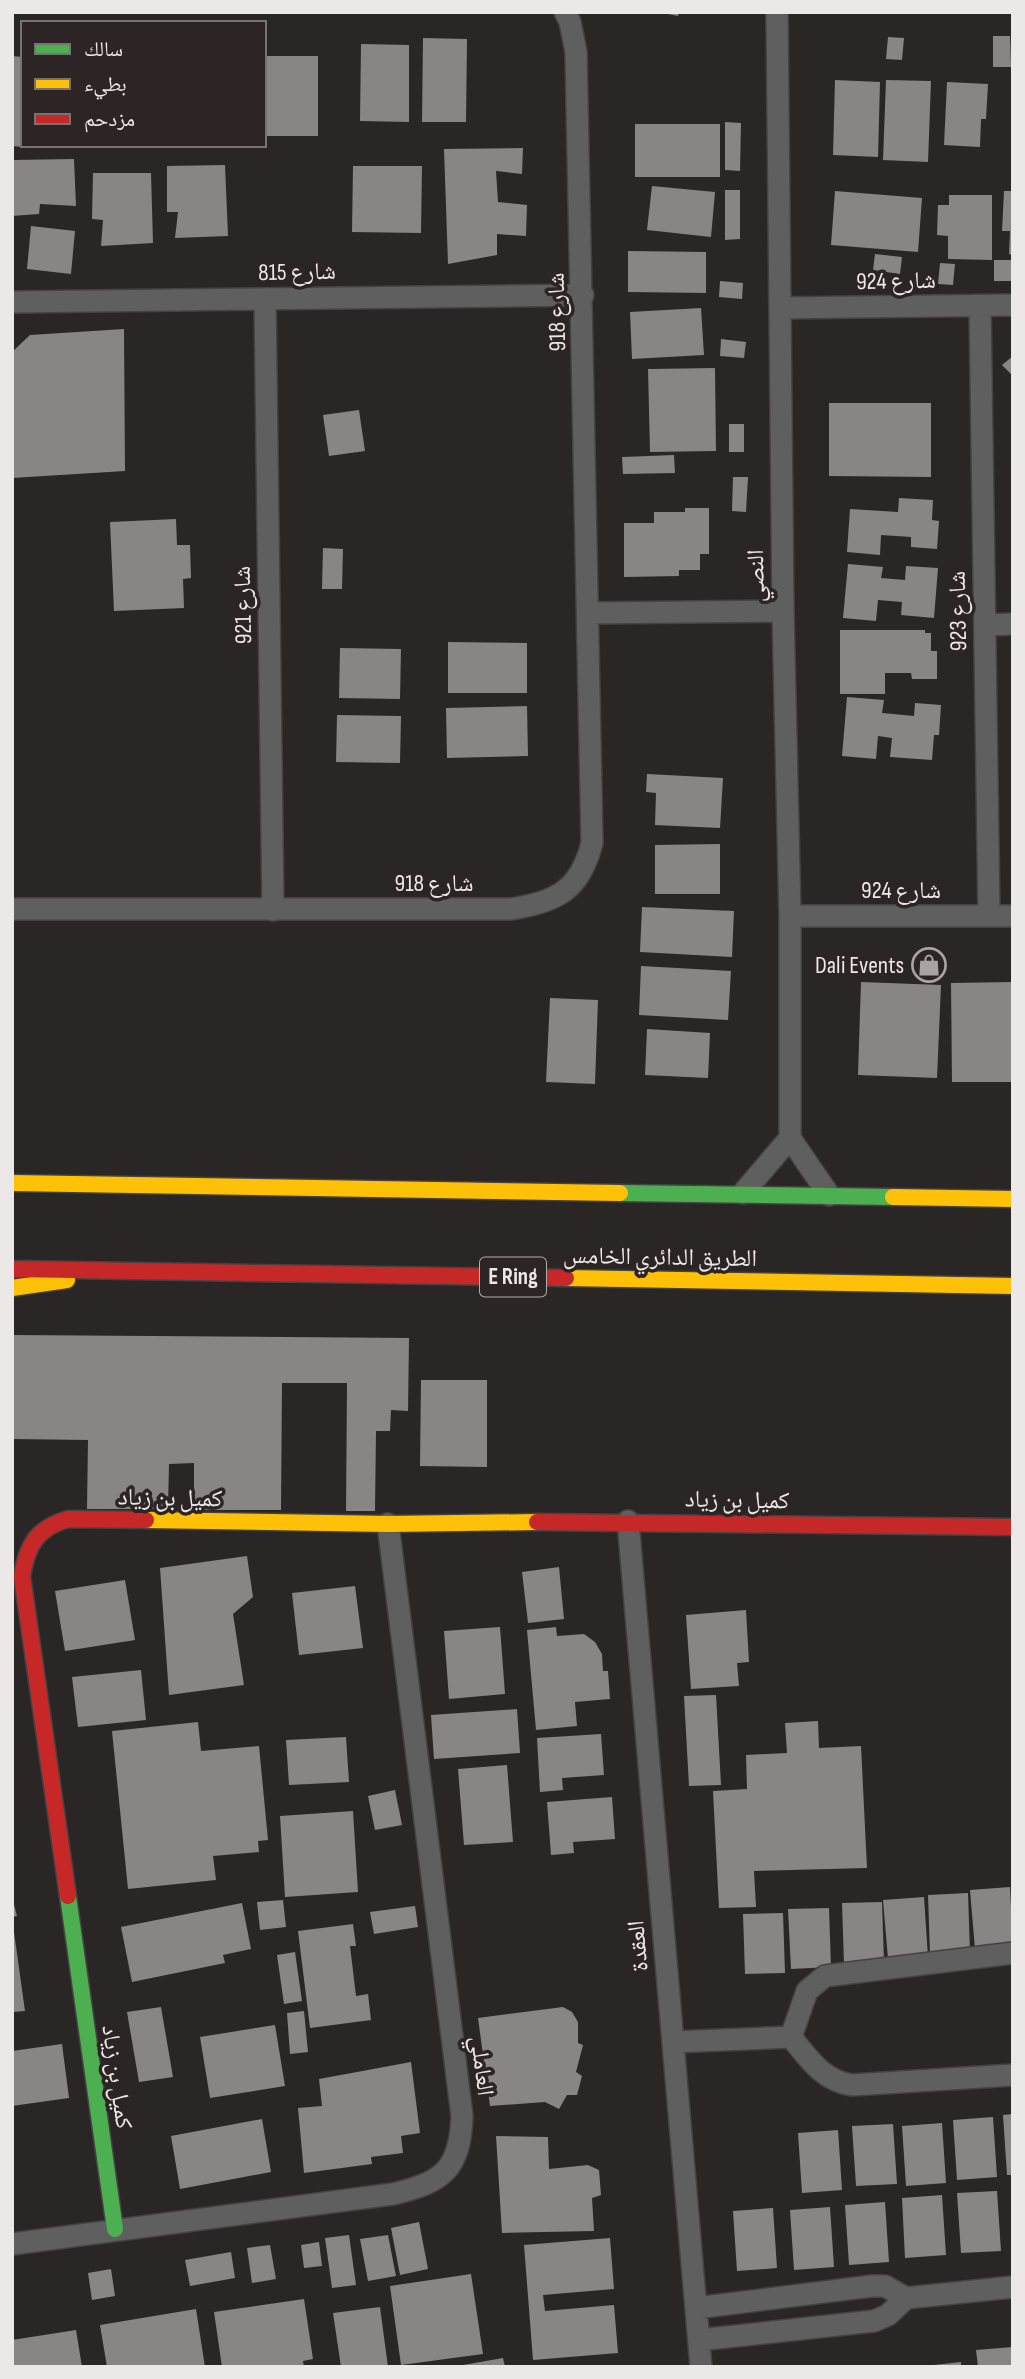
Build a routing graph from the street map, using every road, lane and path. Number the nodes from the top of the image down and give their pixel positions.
1 (565, 12) edge
2 (777, 12) edge
3 (583, 295) junction
4 (265, 299) junction
5 (12, 302) edge
6 (1013, 305) edge
7 (980, 306) junction
8 (780, 308) junction
9 (783, 611) junction
10 (589, 613) junction
11 (1013, 624) edge
12 (985, 625) junction
13 (12, 909) edge
14 (273, 910) junction
15 (790, 916) junction
16 (989, 916) junction
17 (1013, 916) edge
18 (790, 1138) junction
19 (12, 1183) edge
20 (743, 1193) junction
21 (829, 1195) junction
22 (1013, 1199) edge
23 (12, 1269) edge
24 (133, 1270) junction
25 (1013, 1286) edge
26 (12, 1288) edge
27 (628, 1521) junction
28 (388, 1524) junction
29 (1013, 1527) edge
30 (1013, 1953) edge
31 (792, 2037) junction
32 (673, 2042) junction
33 (1013, 2075) edge
34 (115, 2229) junction
35 (12, 2244) edge
36 (1013, 2287) edge
37 (906, 2298) junction
38 (696, 2308) junction
39 (699, 2340) junction
40 (701, 2367) edge

1 - 3 street, شارع 918
2 - 8 street, النصي
3 - 4 street, شارع 815
3 - 10 street, شارع 918
4 - 5 street, شارع 815
4 - 14 street, شارع 921
6 - 7 street, شارع 924
7 - 8 street, شارع 924
7 - 12 street, شارع 923
8 - 9 street, النصي
9 - 10 street
9 - 15 street, النصي
10 - 14 street, شارع 918
11 - 12 street
12 - 16 street, شارع 923
13 - 14 street, شارع 918
15 - 16 street, شارع 924
15 - 18 street, النصي
16 - 17 street, شارع 924
18 - 20 street
18 - 21 street
19 - 20 main road
20 - 21 main road
21 - 22 main road
23 - 24 main road, الطريق الدائري الخامس / E Ring
24 - 25 main road, الطريق الدائري الخامس / E Ring
24 - 26 main road
27 - 28 main road, كميل بن زياد
27 - 29 main road, كميل بن زياد
27 - 32 street, العقدة
28 - 34 street, العاملي
28 - 34 main road, كميل بن زياد
30 - 31 street
31 - 32 street
31 - 33 street
32 - 38 street, العقدة
34 - 35 street, العاملي
36 - 37 street
37 - 38 street
37 - 39 street
38 - 39 street, العقدة
39 - 40 street, العقدة

